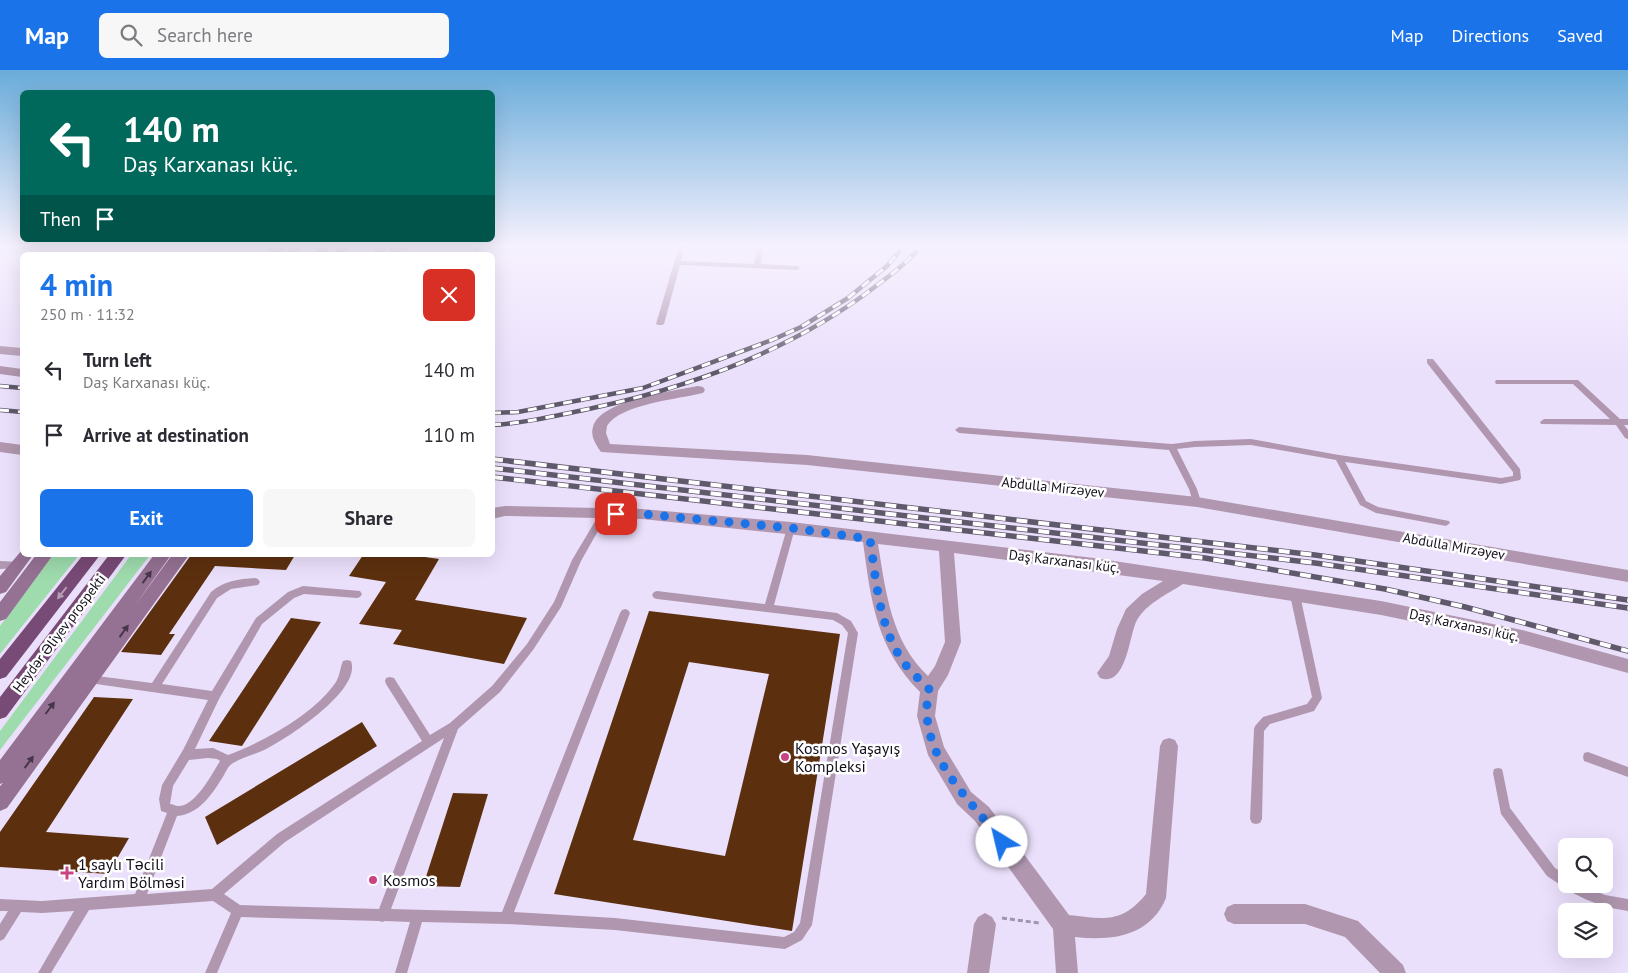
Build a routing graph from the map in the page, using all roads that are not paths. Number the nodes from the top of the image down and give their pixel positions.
1 (671, 288) edge
2 (660, 324) dead end
3 (0, 350) edge
4 (20, 352) edge
5 (1430, 361) dead end
6 (0, 370) edge
7 (20, 373) edge
8 (1499, 382) dead end
9 (698, 390) dead end
10 (1544, 422) dead end
11 (1618, 422) junction
12 (1628, 422) edge
13 (959, 430) dead end
14 (1628, 436) edge
15 (0, 447) edge
16 (1172, 447) junction
17 (20, 450) edge
18 (1339, 458) junction
19 (1197, 502) junction
20 (495, 513) edge
21 (603, 515) junction
22 (1446, 523) dead end
23 (791, 528) junction
24 (870, 539) junction
25 (946, 547) junction
26 (43, 557) edge
27 (90, 557) edge
28 (116, 557) edge
29 (162, 557) edge
30 (180, 557) edge
31 (21, 560) edge
32 (0, 565) edge
33 (1628, 576) edge
34 (1178, 578) junction
35 (255, 582) dead end
36 (0, 588) edge
37 (357, 594) dead end
38 (657, 595) dead end
39 (1295, 595) junction
40 (768, 609) junction
41 (625, 613) dead end
42 (0, 614) edge
43 (346, 664) dead end
44 (1628, 666) edge
45 (0, 672) edge
46 (1106, 673) dead end
47 (89, 679) junction
48 (390, 681) dead end
49 (154, 688) junction
50 (929, 689) junction
51 (215, 696) junction
52 (0, 711) edge
53 (454, 726) junction
54 (428, 741) junction
55 (1169, 746) dead end
56 (186, 756) junction
57 (1588, 757) dead end
58 (227, 760) junction
59 (1628, 772) edge
60 (1498, 773) dead end
61 (0, 775) edge
62 (0, 802) edge
63 (174, 810) junction
64 (1256, 820) dead end
65 (1558, 877) edge
66 (1585, 893) edge
67 (214, 895) junction
68 (139, 900) junction
69 (86, 903) junction
70 (0, 905) edge
71 (1628, 905) edge
72 (18, 906) junction
73 (238, 911) junction
74 (1234, 914) dead end
75 (382, 916) junction
76 (417, 917) junction
77 (506, 918) junction
78 (985, 924) road end
79 (1063, 925) junction
80 (0, 934) edge
81 (44, 973) edge
82 (211, 973) edge
83 (401, 973) edge
84 (978, 973) edge
85 (1067, 973) edge
86 (1395, 973) edge

1 - 2 lane
3 - 4 street
5 - 18 lane
6 - 7 street
8 - 11 lane
9 - 19 street, Abdulla Mirzəyev
10 - 11 lane
11 - 12 lane
11 - 14 lane
13 - 16 lane
15 - 17 street
16 - 18 lane
16 - 19 lane
18 - 22 lane
19 - 33 street, Abdulla Mirzəyev
20 - 21 street, Daş Karxanası küç.
21 - 23 street, Daş Karxanası küç.
21 - 53 lane
23 - 24 street, Daş Karxanası küç.
23 - 40 lane
24 - 25 street, Daş Karxanası küç.
24 - 50 street
25 - 34 street, Daş Karxanası küç.
25 - 50 street
26 - 42 main road
27 -> 45 highway, Heydər Əliyev prospekti
28 - 52 highway, Heydər Əliyev prospekti
61 -> 29 main road
47 -> 30 main road
31 - 32 lane
31 - 36 main road
34 - 39 street, Daş Karxanası küç.
34 - 46 street
35 - 49 lane
37 - 51 lane
38 - 40 lane
39 - 44 street, Daş Karxanası küç.
39 - 64 lane
40 - 77 lane
41 - 77 lane
43 - 58 lane
47 - 49 lane
62 -> 47 main road
48 - 54 lane
49 - 51 lane
50 - 79 street
51 - 56 lane
53 - 54 lane
53 - 75 lane
54 - 67 lane
55 - 79 street
56 - 58 lane
56 - 63 lane
57 - 59 lane
58 - 63 lane
60 - 65 lane
63 - 68 lane
66 - 71 lane
67 - 68 lane
67 - 73 lane
68 - 69 lane
69 - 72 lane
69 - 81 lane
70 - 72 lane
72 - 80 lane
73 - 75 lane
73 - 82 lane
74 - 86 street
75 - 76 lane
76 - 77 lane
76 - 83 lane
78 - 84 street
79 - 85 street

